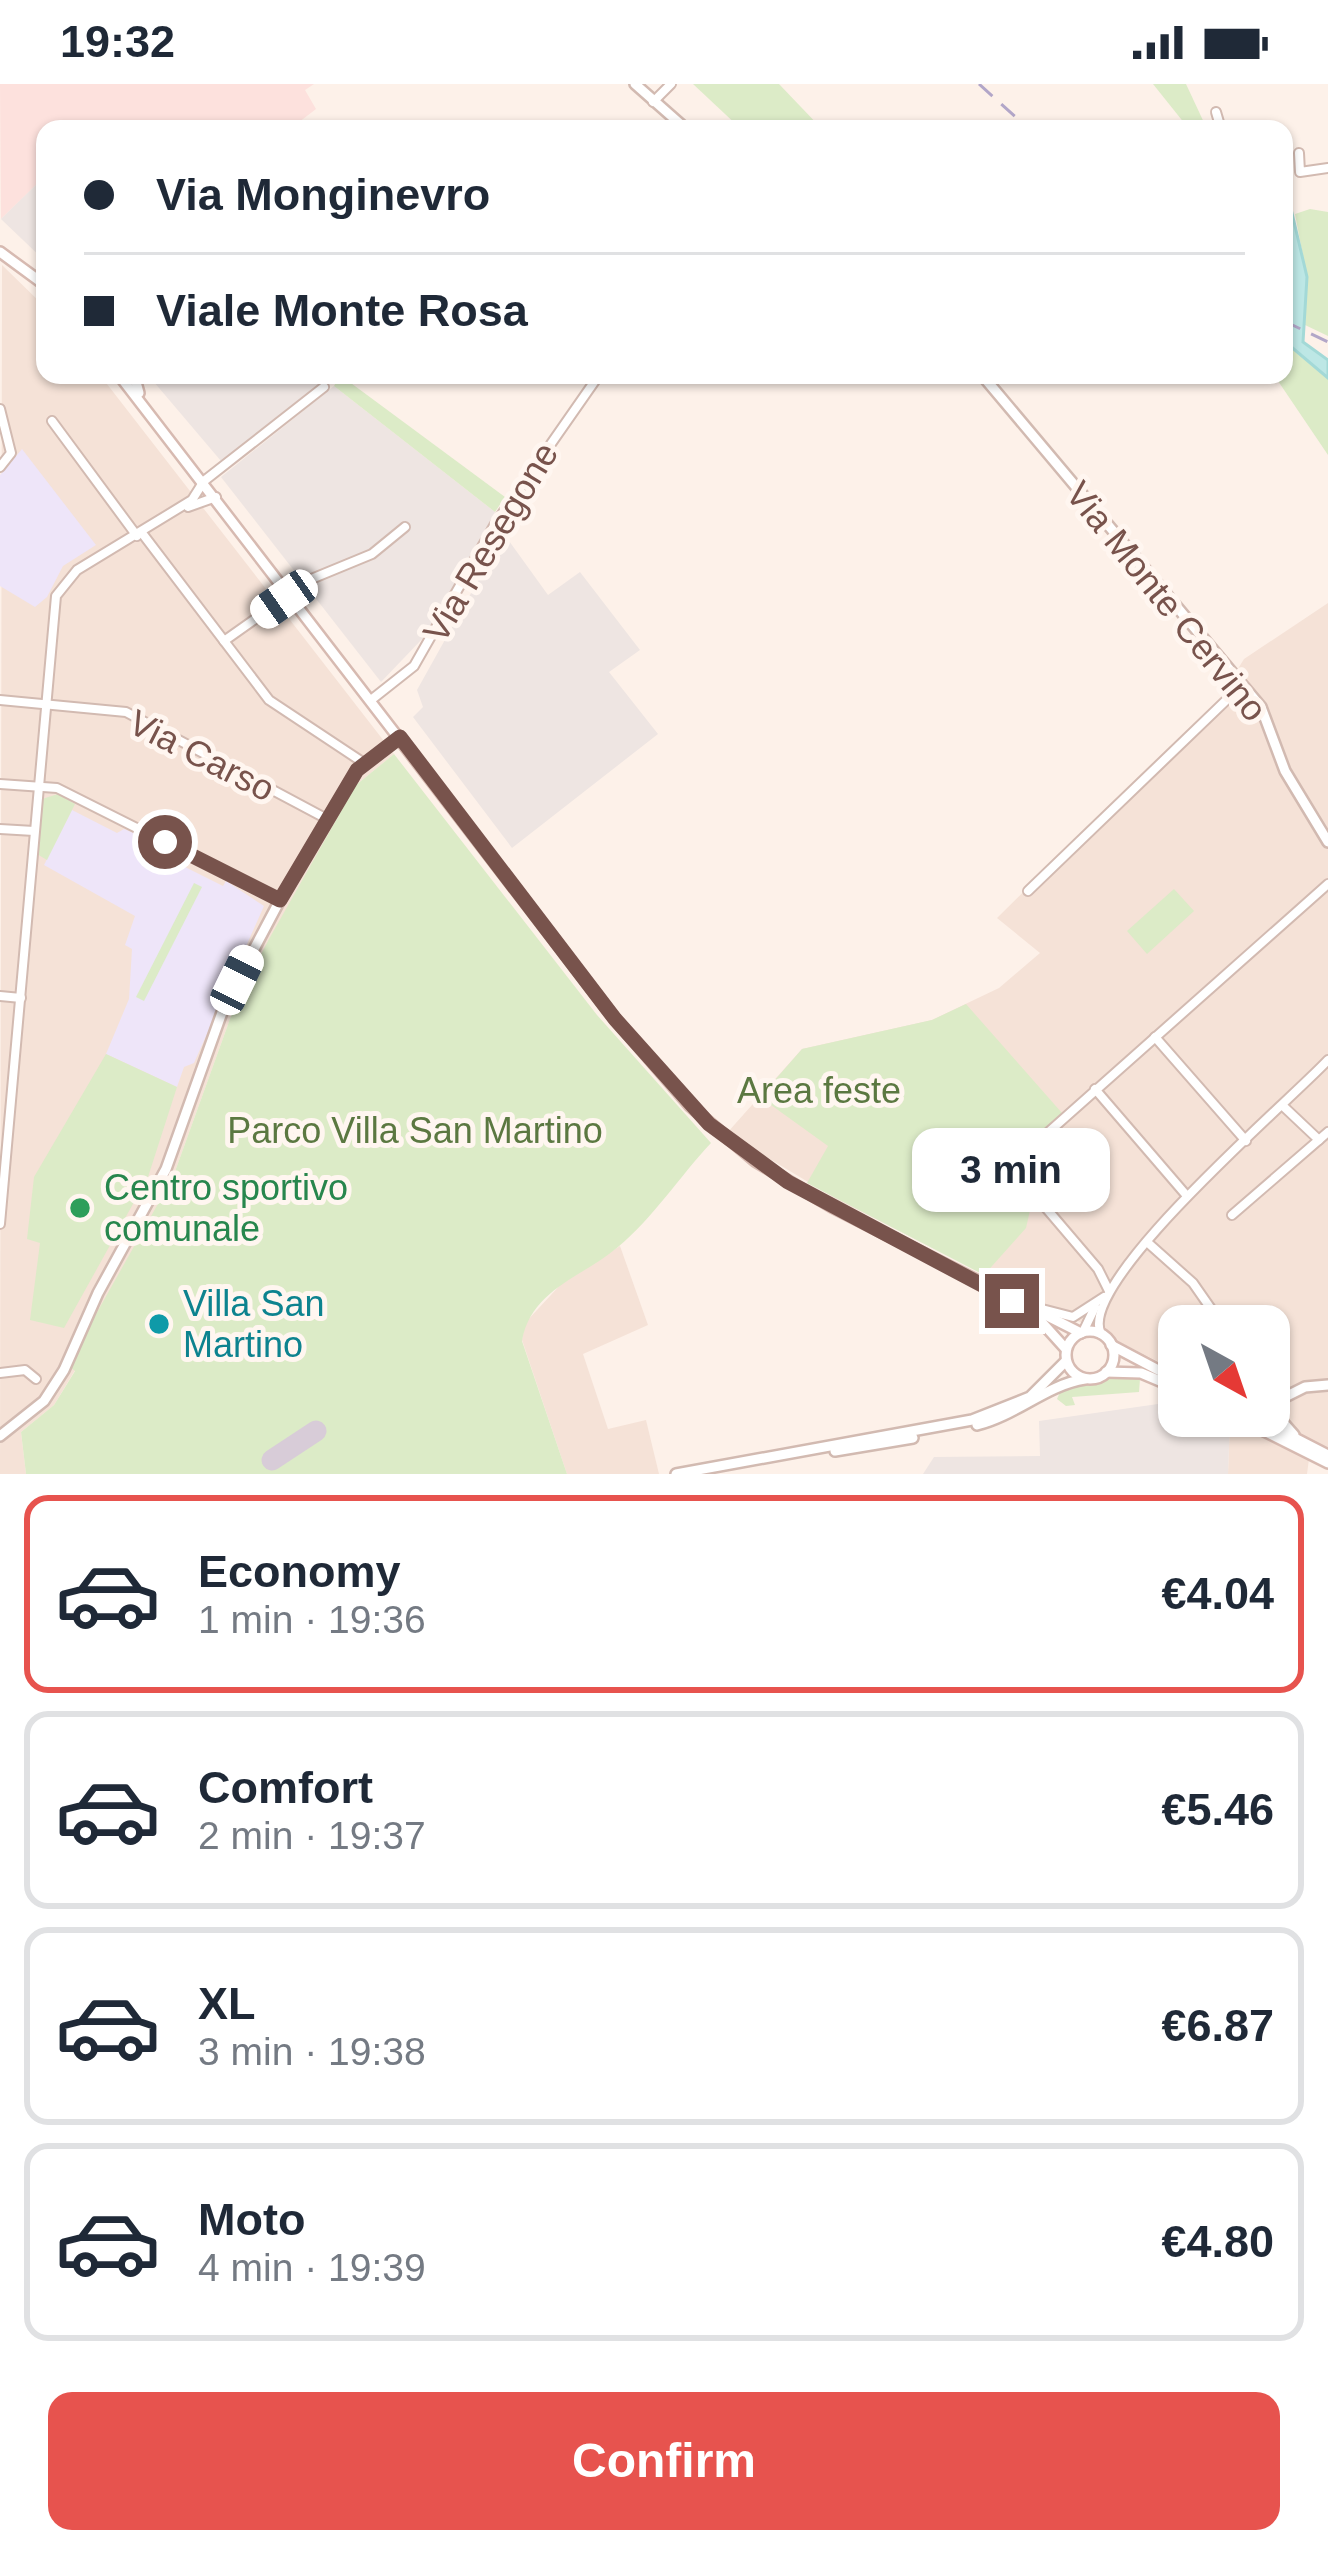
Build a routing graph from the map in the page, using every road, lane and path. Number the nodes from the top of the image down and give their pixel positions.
1 (635, 84) edge
2 (671, 84) edge
3 (653, 102) junction
4 (1216, 112) dead end
5 (675, 120) edge
6 (1218, 120) edge
7 (1299, 153) dead end
8 (1328, 169) edge
9 (2, 253) edge
10 (36, 278) edge
11 (127, 384) edge
12 (136, 384) edge
13 (593, 384) edge
14 (990, 384) edge
15 (324, 387) dead end
16 (140, 398) junction
17 (0, 409) edge
18 (52, 421) dead end
19 (0, 466) edge
20 (204, 482) junction
21 (216, 497) junction
22 (175, 512) junction
23 (405, 527) dead end
24 (140, 534) junction
25 (289, 591) junction
26 (224, 641) junction
27 (1242, 685) junction
28 (0, 700) edge
29 (371, 700) junction
30 (45, 704) junction
31 (400, 737) junction
32 (364, 763) junction
33 (0, 784) edge
34 (38, 788) junction
35 (327, 819) junction
36 (0, 829) edge
37 (34, 831) junction
38 (1328, 842) edge
39 (1328, 884) edge
40 (1028, 891) dead end
41 (280, 900) junction
42 (0, 996) edge
43 (21, 998) junction
44 (1155, 1037) junction
45 (1328, 1060) edge
46 (1095, 1089) junction
47 (1283, 1106) junction
48 (5, 1108) edge
49 (1328, 1132) edge
50 (1318, 1140) junction
51 (1246, 1141) junction
52 (1187, 1196) junction
53 (1232, 1216) dead end
54 (0, 1225) edge
55 (1147, 1242) junction
56 (1104, 1296) junction
57 (1017, 1304) junction
58 (1208, 1305) edge
59 (1082, 1332) junction
60 (1101, 1334) junction
61 (1111, 1345) junction
62 (1066, 1356) junction
63 (1106, 1372) junction
64 (0, 1373) edge
65 (1158, 1373) edge
66 (1158, 1378) edge
67 (36, 1379) dead end
68 (1085, 1379) junction
69 (1328, 1385) edge
70 (1290, 1395) edge
71 (1290, 1429) edge
72 (1290, 1435) edge
73 (0, 1436) edge
74 (1280, 1437) edge
75 (1303, 1442) junction
76 (788, 1455) junction
77 (1328, 1459) edge
78 (676, 1474) edge

1 - 3 street
2 - 3 street
3 - 5 street
4 - 6 street
7 - 8 street
9 - 10 street
11 - 16 street
12 - 16 street
13 - 29 street, Via Resegone
14 - 27 street, Via Monte Cervino
15 - 20 street
16 - 20 street
17 - 19 street
18 - 24 street
20 - 21 street
20 - 22 street
21 - 22 street
21 - 25 street
22 - 24 street
23 - 25 street
24 - 26 street
24 - 30 street
25 - 26 street
25 - 29 street
26 - 32 street
27 - 38 street, Via Monte Cervino
27 - 40 street
28 - 30 street, Via Carso
29 - 31 street
30 - 34 street
30 - 35 street, Via Carso
31 - 32 street
31 - 57 street
32 - 35 street
33 - 34 street
34 - 37 street
34 - 41 street
35 - 41 street
36 - 37 street
37 - 43 street
39 - 44 street
41 - 73 street
42 - 43 street
43 - 48 street
44 - 46 street
44 - 51 street
45 - 47 street
46 - 52 street
46 - 56 street
47 - 50 street
47 - 51 street
48 - 54 street
49 - 50 street
50 - 53 street
51 - 52 street
52 - 55 street
55 - 56 street
55 - 58 street
56 - 57 street
56 - 59 street
56 - 60 street
57 - 59 street
57 - 62 street
59 - 60 street
59 - 62 street
60 - 61 street
61 - 63 street
61 - 65 street
62 - 68 street
62 - 76 street
63 - 66 street
63 - 68 street
64 - 67 street
68 - 76 street
69 - 70 street
71 - 75 street
72 - 75 street
74 - 77 street
75 - 77 street
76 - 78 street

